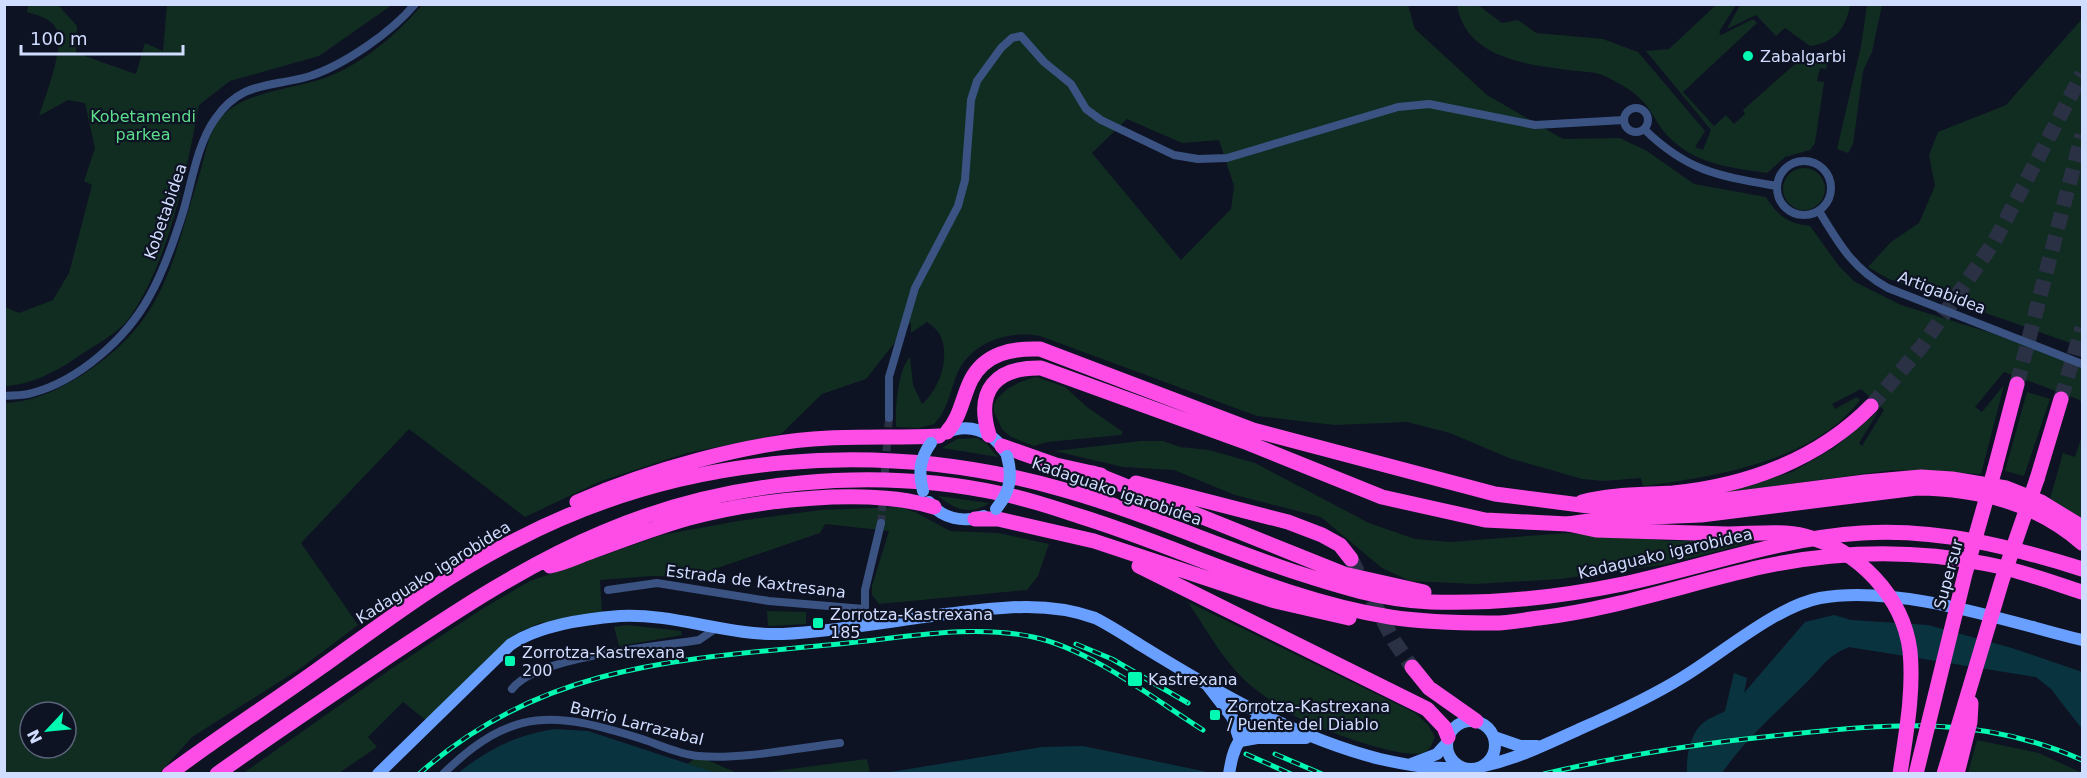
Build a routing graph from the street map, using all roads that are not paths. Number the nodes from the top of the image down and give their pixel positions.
1 (415, 4) edge
2 (1624, 120) junction
3 (1644, 129) junction
4 (1777, 186) junction
5 (1819, 211) junction
6 (2082, 364) edge
7 (2017, 384) tunnel mouth
8 (4, 396) edge
9 (2061, 399) tunnel mouth
10 (1871, 406) tunnel mouth
11 (889, 418) tunnel mouth
12 (989, 435) junction
13 (939, 437) junction
14 (1005, 451) junction
15 (1092, 474) junction
16 (1866, 488) junction
17 (1573, 504) junction
18 (934, 507) junction
19 (975, 519) junction
20 (881, 523) tunnel mouth
21 (1568, 524) junction
22 (2076, 527) edge
23 (541, 528) junction
24 (1047, 531) junction
25 (2082, 543) edge
26 (1351, 559) tunnel mouth
27 (526, 570) junction
28 (2082, 570) edge
29 (608, 590) dead end
30 (2082, 592) edge
31 (1468, 602) junction
32 (864, 609) junction
33 (1503, 624) junction
34 (859, 625) junction
35 (715, 629) junction
36 (2082, 640) edge
37 (1412, 667) tunnel mouth
38 (1974, 674) junction
39 (1204, 681) junction
40 (512, 689) dead end
41 (1260, 712) junction
42 (1476, 721) junction
43 (1494, 737) junction
44 (1310, 738) junction
45 (1448, 740) junction
46 (1240, 741) junction
47 (840, 743) dead end
48 (1547, 744) junction
49 (1410, 764) junction
50 (1484, 766) junction
51 (1461, 767) junction
52 (169, 774) edge
53 (217, 774) edge
54 (378, 774) edge
55 (443, 774) edge
56 (1229, 774) edge
57 (1900, 774) edge
58 (1916, 774) edge
59 (1944, 774) edge
60 (1957, 774) edge

1 - 8 street, Kobetabidea
2 - 3 street
2 - 3 street
2 - 11 street
3 - 4 street
4 - 5 street
4 - 5 street
5 - 6 street, Artigabidea
7 - 58 highway, Supersur, bridge
9 - 38 highway, bridge
10 - 17 highway
12 - 13 street
12 - 14 street
12 - 21 highway
13 - 17 highway
13 - 18 street, bridge
13 - 23 highway
14 - 15 highway
14 - 19 street, bridge
15 - 26 highway
15 - 31 highway
16 - 17 highway
16 - 21 highway
16 - 22 highway
18 - 19 street
18 - 27 highway
19 - 24 highway
20 - 32 street
21 - 57 highway, bridge
22 - 25 highway
23 - 31 highway, Kadaguako igarobidea
23 - 52 highway, Kadaguako igarobidea
24 - 33 highway
24 - 45 highway
27 - 33 highway
27 - 53 highway
28 - 31 highway, Kadaguako igarobidea
29 - 32 street, Estrada de Kaxtresana
30 - 33 highway
32 - 34 street
34 - 35 street
34 - 39 street
35 - 40 street
35 - 54 street
36 - 48 street
37 - 42 highway
38 - 59 highway, bridge
38 - 60 highway, bridge
39 - 41 street
39 - 46 street
41 - 44 street
41 - 46 street
42 - 43 street
42 - 45 street
43 - 48 street
43 - 50 street
44 - 46 street
44 - 49 street
45 - 49 street
45 - 51 street
46 - 56 street
47 - 55 street, Barrio Larrazabal
48 - 50 street
49 - 51 street
50 - 51 street

